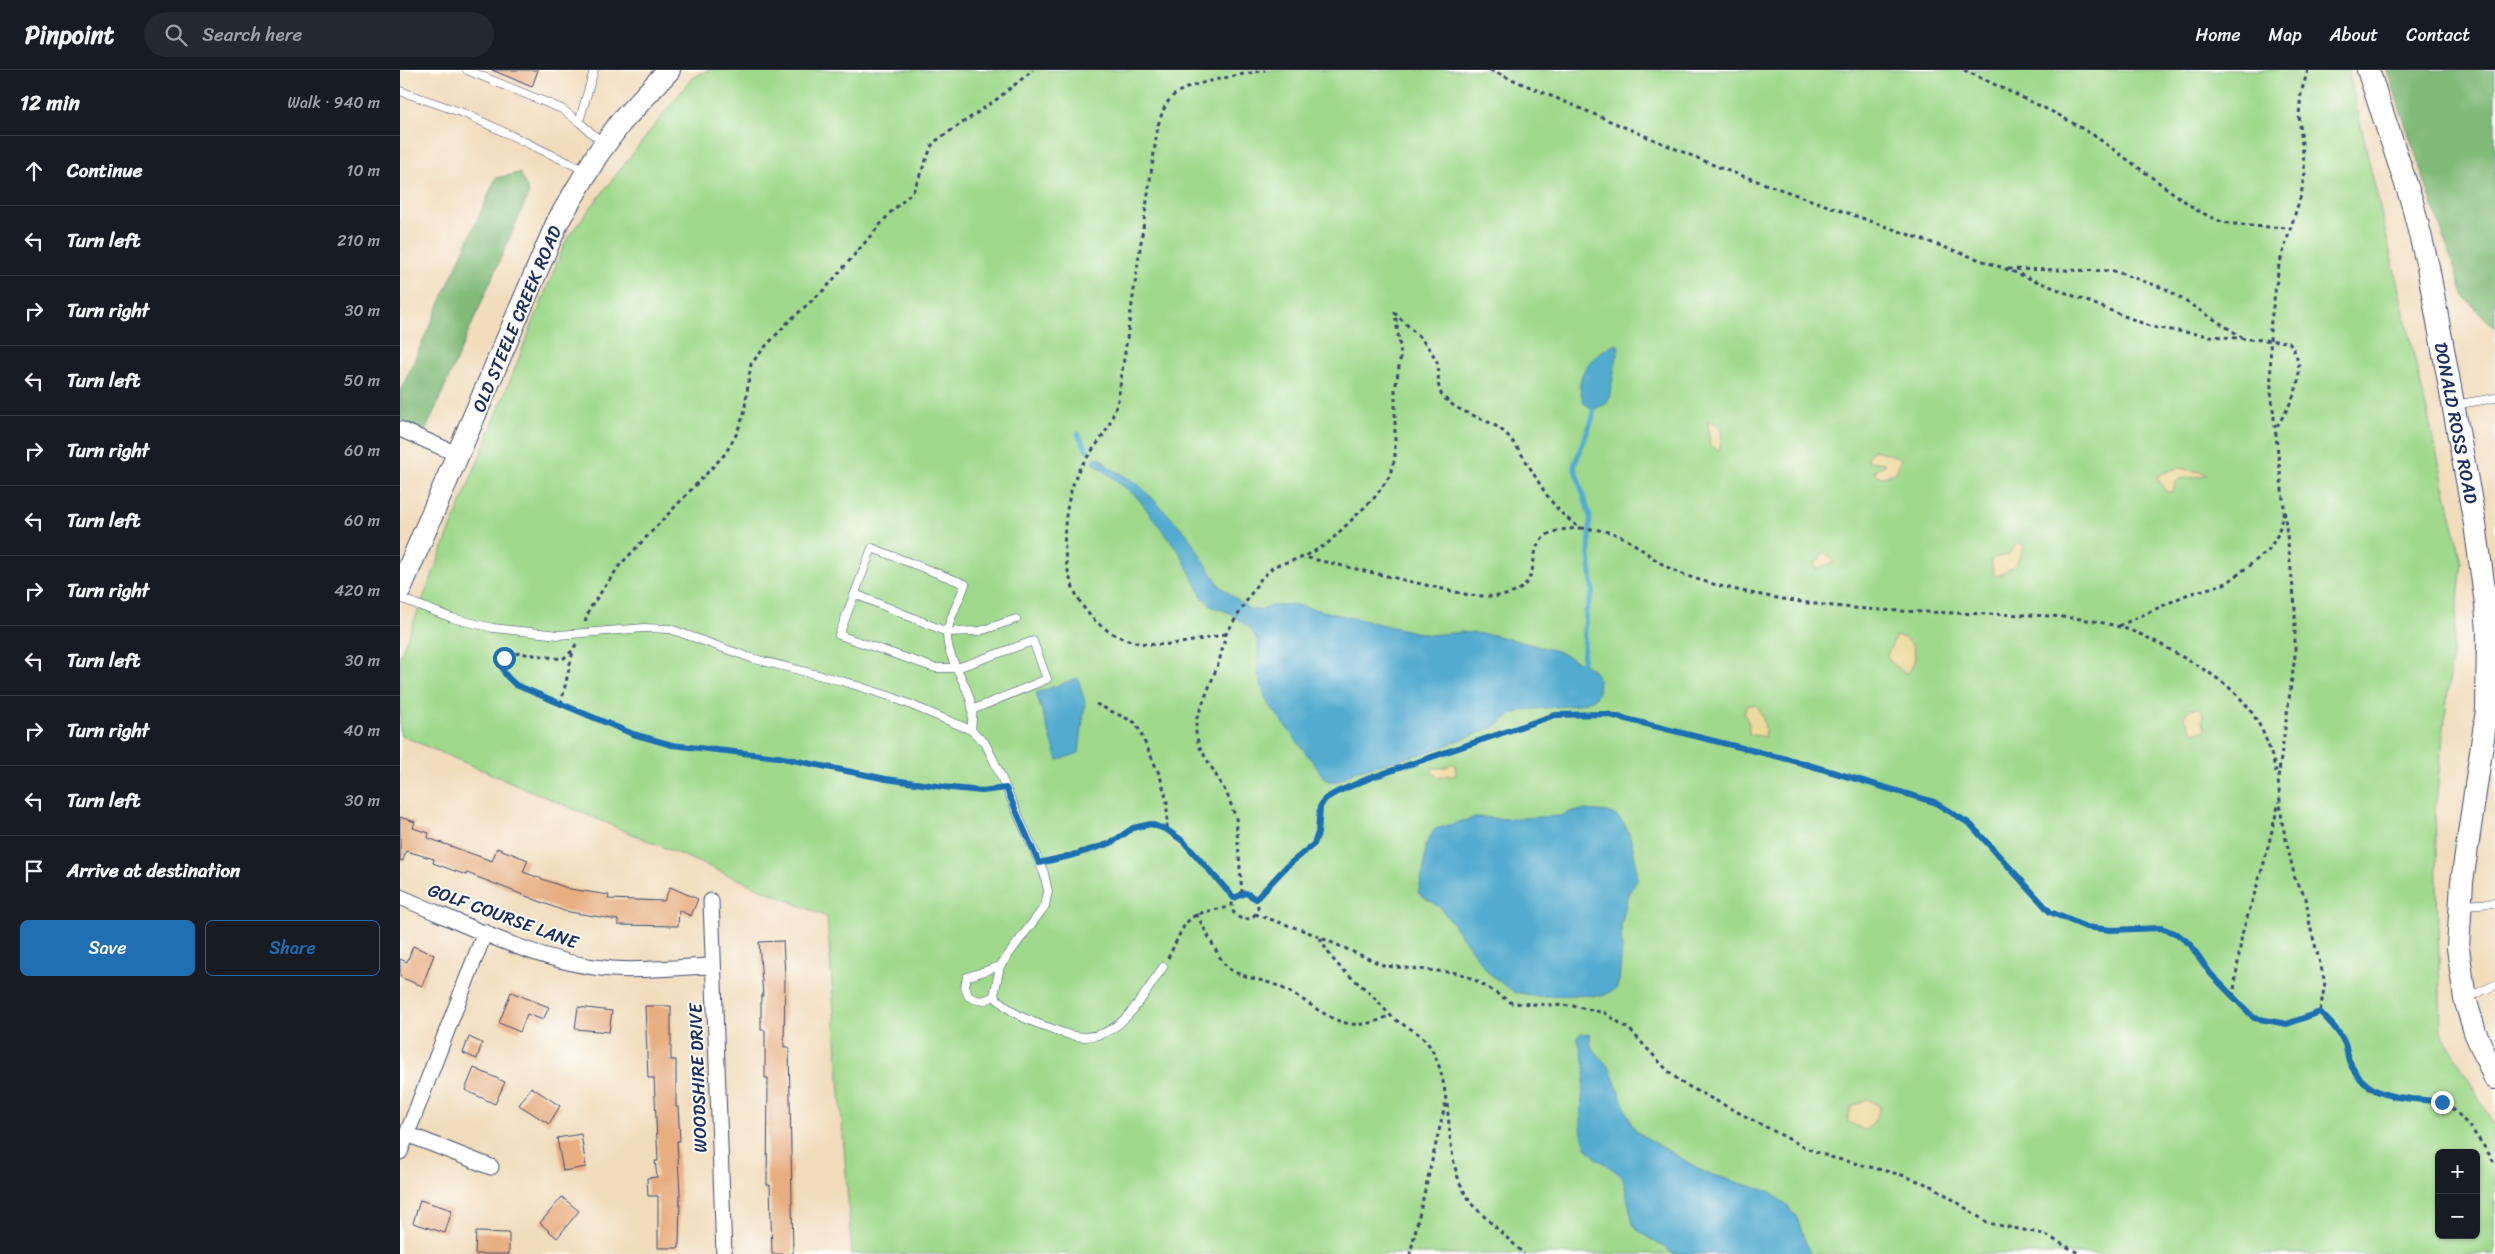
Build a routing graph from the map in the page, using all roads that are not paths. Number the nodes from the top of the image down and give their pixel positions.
1 (466, 70) edge
2 (594, 70) edge
3 (668, 70) edge
4 (2368, 70) edge
5 (400, 91) edge
6 (580, 122) junction
7 (604, 144) junction
8 (587, 171) junction
9 (2495, 398) edge
10 (2452, 405) junction
11 (400, 429) edge
12 (459, 455) junction
13 (400, 588) edge
14 (855, 594) junction
15 (400, 598) edge
16 (1016, 619) dead end
17 (947, 632) junction
18 (957, 668) junction
19 (972, 710) junction
20 (971, 730) junction
21 (400, 897) edge
22 (711, 901) dead end
23 (2495, 903) edge
24 (2460, 905) junction
25 (485, 932) junction
26 (713, 966) junction
27 (1000, 966) junction
28 (1163, 967) road end
29 (2495, 985) edge
30 (994, 996) junction
31 (2465, 999) junction
32 (2495, 1078) edge
33 (407, 1134) junction
34 (400, 1152) edge
35 (491, 1167) dead end
36 (724, 1254) edge

1 - 6 lane
2 - 6 lane
3 - 7 street, OLD STEELE CREEK ROAD
4 - 10 street, DONALD ROSS ROAD
5 - 8 lane
6 - 7 lane
7 - 8 street, OLD STEELE CREEK ROAD
8 - 12 street, OLD STEELE CREEK ROAD
9 - 10 lane
10 - 24 street, DONALD ROSS ROAD
11 - 12 street
12 - 13 street, OLD STEELE CREEK ROAD
14 - 17 lane
14 - 17 lane
14 - 18 lane
15 - 20 lane
16 - 17 lane
17 - 18 lane
18 - 19 lane
18 - 19 lane
19 - 20 lane
20 - 27 lane
21 - 25 street, GOLF COURSE LANE
22 - 26 street, WOODSHIRE DRIVE
23 - 24 lane
24 - 31 street, DONALD ROSS ROAD
25 - 26 street, GOLF COURSE LANE
25 - 33 street
26 - 36 street, WOODSHIRE DRIVE
27 - 30 lane
27 - 30 lane
28 - 30 lane
29 - 31 lane
31 - 32 street, DONALD ROSS ROAD
33 - 34 street
33 - 35 street

